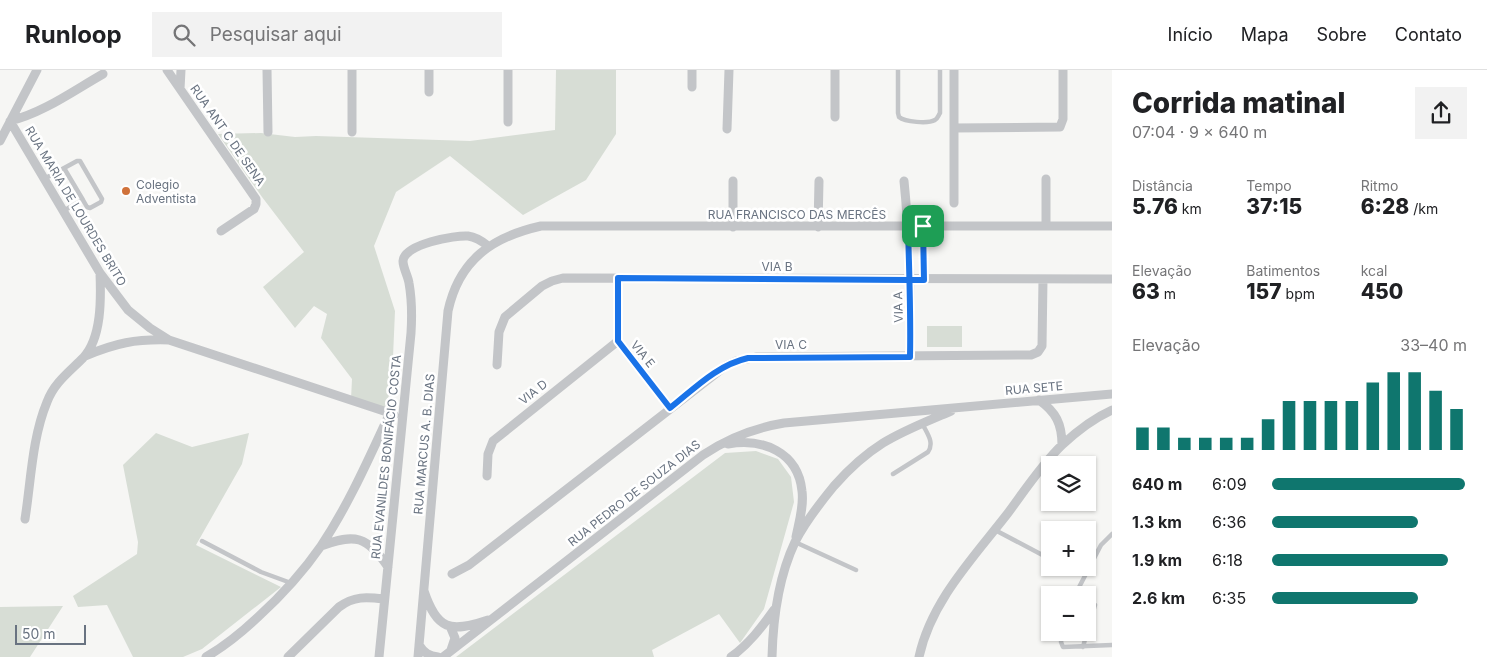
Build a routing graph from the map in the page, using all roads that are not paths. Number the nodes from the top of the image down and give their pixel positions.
1 (37, 70) edge
2 (167, 70) edge
3 (181, 70) edge
4 (267, 70) edge
5 (352, 70) edge
6 (429, 70) edge
7 (508, 70) edge
8 (692, 70) edge
9 (729, 70) edge
10 (835, 70) edge
11 (898, 70) edge
12 (940, 70) edge
13 (954, 70) edge
14 (1063, 70) edge
15 (103, 74) dead end
16 (692, 87) dead end
17 (180, 89) junction
18 (429, 92) dead end
19 (835, 116) dead end
20 (10, 121) junction
21 (508, 122) dead end
22 (954, 128) junction
23 (727, 129) dead end
24 (268, 132) dead end
25 (352, 132) dead end
26 (0, 141) edge
27 (64, 168) junction
28 (44, 179) junction
29 (1046, 180) dead end
30 (733, 181) dead end
31 (818, 181) dead end
32 (904, 181) dead end
33 (83, 200) junction
34 (954, 203) dead end
35 (63, 211) junction
36 (733, 226) junction
37 (908, 226) junction
38 (923, 226) junction
39 (1046, 226) junction
40 (1112, 226) edge
41 (818, 227) junction
42 (222, 231) dead end
43 (488, 246) junction
44 (100, 273) junction
45 (618, 278) junction
46 (1043, 279) junction
47 (1112, 279) edge
48 (910, 280) junction
49 (924, 280) junction
50 (169, 340) junction
51 (618, 341) junction
52 (85, 356) junction
53 (910, 357) junction
54 (497, 365) dead end
55 (1112, 394) edge
56 (1039, 400) junction
57 (670, 408) junction
58 (959, 408) junction
59 (1112, 410) edge
60 (390, 413) junction
61 (403, 418) junction
62 (922, 423) junction
63 (1062, 445) junction
64 (717, 446) junction
65 (893, 474) dead end
66 (487, 476) dead end
67 (25, 519) dead end
68 (995, 530) junction
69 (1112, 534) edge
70 (202, 541) dead end
71 (795, 542) junction
72 (321, 546) junction
73 (1041, 554) edge
74 (388, 567) junction
75 (856, 570) dead end
76 (452, 574) dead end
77 (291, 583) junction
78 (1080, 586) edge
79 (424, 588) junction
80 (384, 598) junction
81 (774, 610) junction
82 (496, 617) junction
83 (439, 620) junction
84 (450, 626) junction
85 (420, 629) junction
86 (1061, 641) edge
87 (1084, 641) edge
88 (419, 645) junction
89 (1112, 645) edge
90 (1083, 646) junction
91 (298, 653) edge
92 (443, 656) edge
93 (206, 657) edge
94 (288, 657) edge
95 (379, 657) edge
96 (418, 657) edge
97 (732, 657) edge
98 (772, 657) edge
99 (919, 657) edge

1 - 20 street
2 - 17 street, RUA ANT C DE SENA
3 - 17 street
4 - 24 street
5 - 25 street
6 - 18 street
7 - 21 street
8 - 16 street
9 - 23 street
10 - 19 street
11 - 12 lane
13 - 22 street
14 - 22 street
15 - 20 street
17 - 42 street, RUA ANT C DE SENA
20 - 26 street
20 - 28 street, RUA MARIA DE LOURDES BRITO
22 - 34 street
27 - 28 lane
27 - 33 lane
27 - 33 lane
28 - 35 street, RUA MARIA DE LOURDES BRITO
29 - 39 street
30 - 36 street
31 - 41 street
32 - 37 street, VIA A
33 - 35 lane
35 - 44 street, RUA MARIA DE LOURDES BRITO
36 - 41 street, RUA FRANCISCO DAS MERCÊS
36 - 43 street, RUA FRANCISCO DAS MERCÊS
37 - 38 street, RUA FRANCISCO DAS MERCÊS
37 - 41 street, RUA FRANCISCO DAS MERCÊS
37 - 48 street, VIA A
38 - 39 street, RUA FRANCISCO DAS MERCÊS
38 - 49 street
39 - 40 street, RUA FRANCISCO DAS MERCÊS
43 - 61 street, RUA EVANILDES BONIFÁCIO COSTA
43 - 79 street, RUA MARCUS A. B. DIAS
44 - 50 street, RUA MARIA DE LOURDES BRITO
44 - 52 street
45 - 48 street, VIA B
45 - 51 street, VIA E
45 - 54 street, VIA B
46 - 47 street, VIA B
46 - 49 street, VIA B
46 - 53 street, VIA C
48 - 49 street, VIA B
48 - 53 street, VIA A
50 - 52 street, RUA MARIA DE LOURDES BRITO
50 - 60 street, RUA MARIA DE LOURDES BRITO
51 - 57 street, VIA E
51 - 66 street, VIA D
52 - 67 street
53 - 57 street, VIA C
55 - 56 street, RUA SETE
56 - 58 street, RUA SETE
56 - 63 street
57 - 76 street, VIA C
58 - 62 street
58 - 64 street, RUA PEDRO DE SOUZA DIAS
59 - 63 street
60 - 61 street, RUA MARIA DE LOURDES BRITO
60 - 72 street
61 - 74 street, RUA EVANILDES BONIFÁCIO COSTA
62 - 65 lane
62 - 71 street
63 - 68 street
64 - 71 street
64 - 82 street, RUA PEDRO DE SOUZA DIAS
68 - 73 lane
68 - 99 street
69 - 78 lane
70 - 77 lane
71 - 75 lane
71 - 81 street
72 - 74 street
72 - 77 street
74 - 80 street, RUA EVANILDES BONIFÁCIO COSTA
77 - 93 street
79 - 83 street
79 - 85 street, RUA MARCUS A. B. DIAS
80 - 91 street
80 - 95 street, RUA EVANILDES BONIFÁCIO COSTA
81 - 97 street
81 - 98 street
82 - 84 street
82 - 92 street, RUA PEDRO DE SOUZA DIAS
83 - 84 street
83 - 85 street
84 - 92 street
85 - 88 street, RUA MARCUS A. B. DIAS
86 - 90 lane
87 - 90 lane
88 - 92 street
88 - 96 street, RUA MARCUS A. B. DIAS
89 - 90 lane
91 - 94 street

